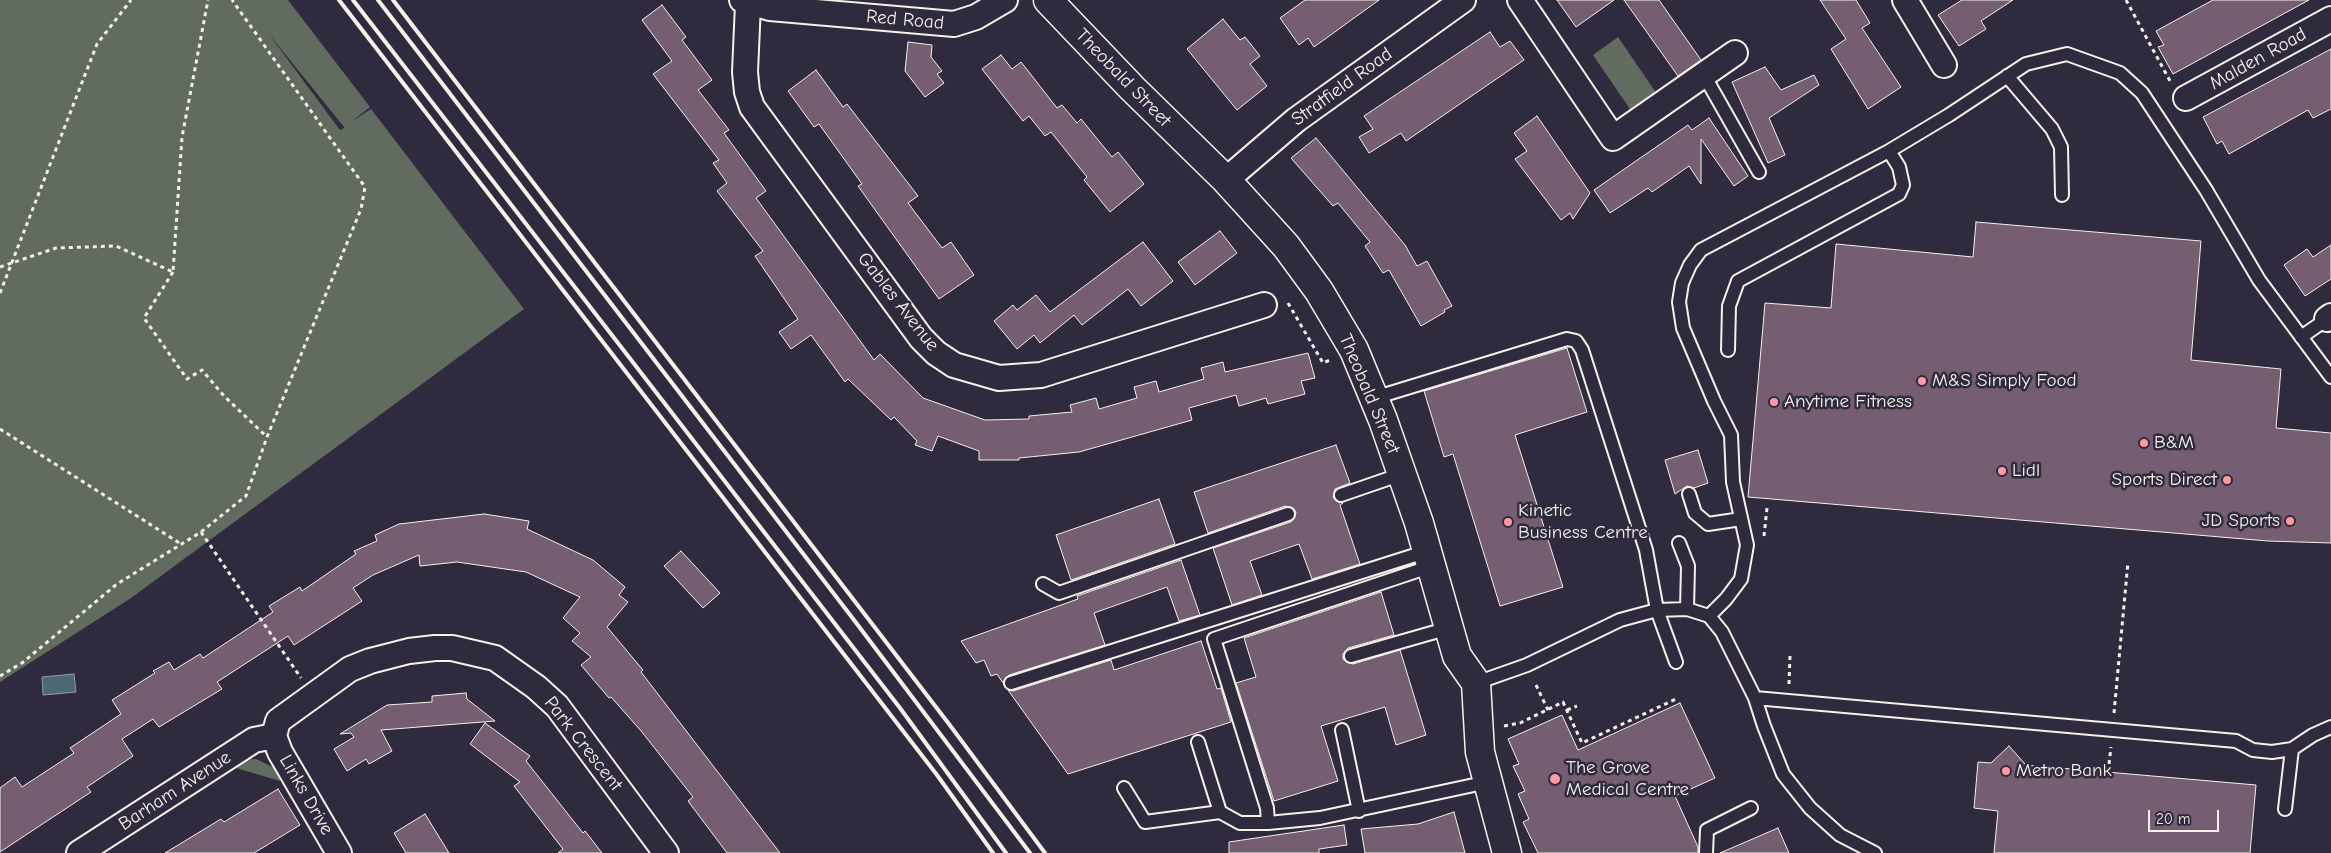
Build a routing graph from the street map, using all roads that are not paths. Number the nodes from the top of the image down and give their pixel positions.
1 (1005, 0) edge
2 (1048, 0) edge
3 (1463, 0) edge
4 (1520, 0) edge
5 (1905, 0) edge
6 (745, 2) edge
7 (2331, 19) edge
8 (1735, 53) dead end
9 (1944, 65) dead end
10 (1704, 75) junction
11 (2007, 76) junction
12 (2186, 98) road end
13 (1889, 151) junction
14 (1759, 172) dead end
15 (1226, 180) junction
16 (2062, 195) dead end
17 (1264, 305) road end
18 (2329, 317) edge
19 (2301, 337) junction
20 (1728, 350) dead end
21 (2331, 377) edge
22 (1374, 398) junction
23 (1402, 474) junction
24 (1689, 494) dead end
25 (1341, 495) dead end
26 (1288, 514) dead end
27 (1741, 520) junction
28 (1679, 543) dead end
29 (1430, 559) junction
30 (1043, 584) dead end
31 (1687, 609) junction
32 (1657, 610) junction
33 (1709, 616) junction
34 (1449, 628) junction
35 (1351, 656) dead end
36 (1676, 662) dead end
37 (1011, 683) dead end
38 (1476, 683) junction
39 (1756, 698) junction
40 (2331, 727) edge
41 (1342, 730) dead end
42 (274, 736) junction
43 (1198, 742) dead end
44 (2292, 749) junction
45 (1488, 782) junction
46 (1124, 788) dead end
47 (1750, 808) dead end
48 (2285, 809) dead end
49 (1358, 811) junction
50 (1220, 812) junction
51 (1268, 823) junction
52 (78, 853) edge
53 (339, 853) edge
54 (666, 853) edge
55 (1507, 853) edge
56 (1706, 853) edge
57 (1874, 853) edge

1 - 6 street, Red Road
2 - 15 street, Theobald Street
3 - 15 street, Stratfield Road
4 - 10 street
5 - 9 street
6 - 17 street, Gables Avenue
7 - 12 street, Malden Road
8 - 10 street
10 - 14 lane
11 - 13 lane
11 - 16 lane
11 - 19 lane
13 - 20 lane
13 - 27 lane
15 - 22 street, Theobald Street
18 - 19 lane
19 - 21 lane
22 - 23 street, Theobald Street
22 - 32 lane
23 - 25 lane
23 - 29 street, Theobald Street
24 - 27 lane
26 - 30 lane
27 - 33 lane
28 - 31 lane
29 - 34 street, Theobald Street
29 - 37 lane
29 - 51 lane
31 - 32 lane
31 - 33 lane
32 - 36 lane
32 - 38 lane
33 - 39 lane
34 - 35 lane
34 - 38 street, Theobald Street
38 - 45 street
39 - 44 lane
39 - 57 lane
40 - 44 lane
41 - 49 lane
42 - 52 street, Barham Avenue
42 - 53 street, Links Drive
42 - 54 street, Park Crescent
43 - 50 lane
44 - 48 lane
45 - 49 lane
45 - 55 street
46 - 50 lane
47 - 56 lane
49 - 51 lane
50 - 51 lane

